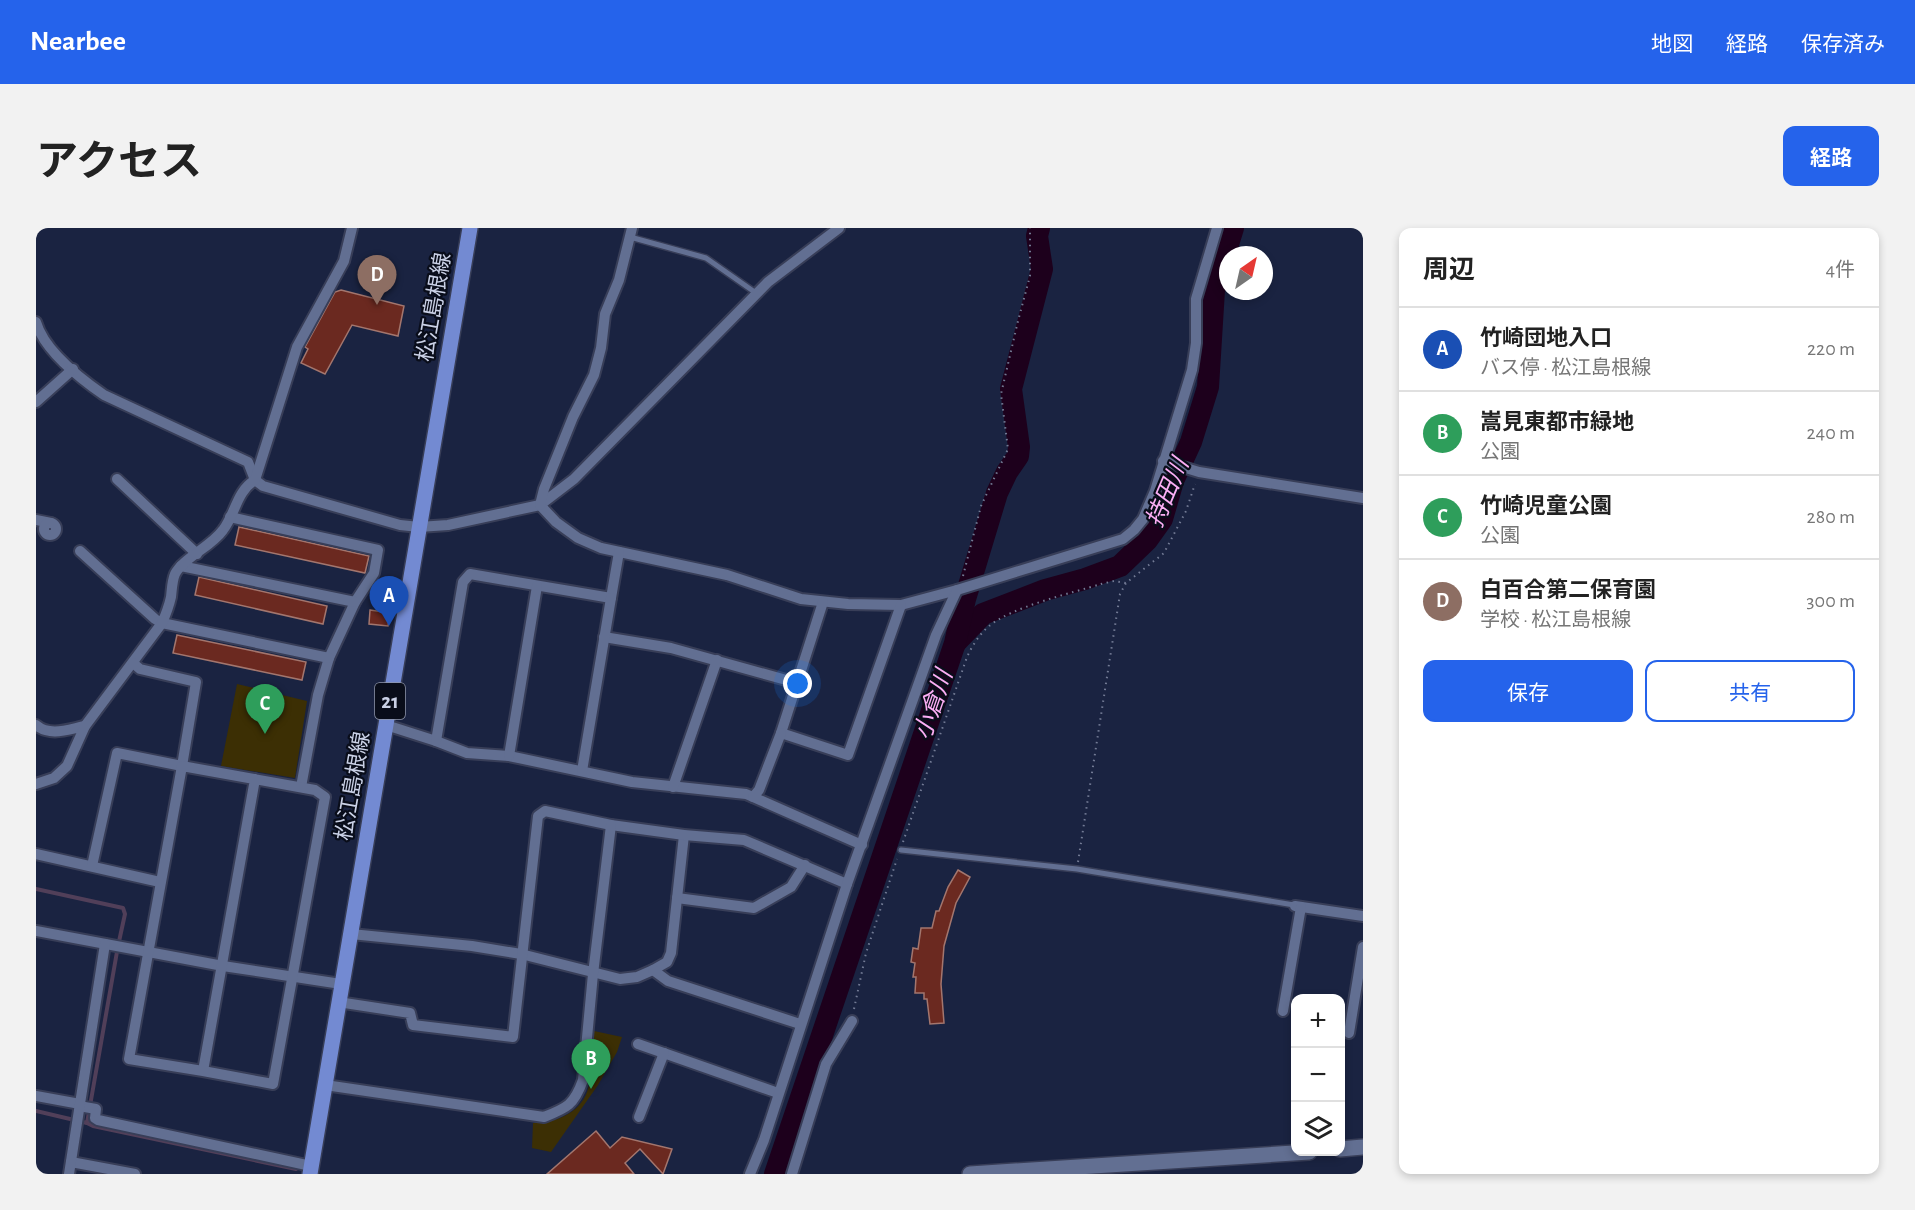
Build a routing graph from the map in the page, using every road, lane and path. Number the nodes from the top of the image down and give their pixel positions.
1 (352, 228) edge
2 (470, 228) edge
3 (839, 228) edge
4 (1030, 228) edge
5 (1217, 228) edge
6 (631, 233) edge
7 (756, 293) junction
8 (36, 322) edge
9 (73, 369) junction
10 (36, 402) edge
11 (1165, 462) junction
12 (1197, 472) junction
13 (117, 479) dead end
14 (255, 480) junction
15 (1363, 498) edge
16 (540, 505) junction
17 (230, 517) junction
18 (36, 520) edge
19 (51, 523) dead end
20 (419, 528) junction
21 (80, 551) dead end
22 (619, 552) junction
23 (197, 554) junction
24 (181, 566) junction
25 (1126, 583) junction
26 (537, 586) junction
27 (960, 589) junction
28 (611, 598) junction
29 (823, 602) junction
30 (355, 603) junction
31 (901, 605) junction
32 (162, 623) junction
33 (604, 637) junction
34 (329, 658) junction
35 (717, 660) junction
36 (133, 663) junction
37 (797, 683) junction
38 (36, 725) edge
39 (386, 725) junction
40 (85, 726) junction
41 (781, 733) junction
42 (436, 741) junction
43 (509, 756) junction
44 (182, 766) junction
45 (582, 771) junction
46 (255, 779) junction
47 (36, 784) edge
48 (301, 787) junction
49 (674, 787) junction
50 (753, 797) junction
51 (611, 825) junction
52 (684, 835) junction
53 (862, 845) junction
54 (901, 850) junction
55 (36, 854) edge
56 (805, 865) junction
57 (92, 866) junction
58 (1077, 869) junction
59 (159, 882) junction
60 (847, 884) junction
61 (677, 898) junction
62 (1298, 906) junction
63 (1363, 916) edge
64 (36, 931) edge
65 (351, 934) junction
66 (105, 944) junction
67 (1363, 947) edge
68 (149, 952) junction
69 (521, 954) junction
70 (223, 966) junction
71 (653, 970) junction
72 (593, 974) junction
73 (292, 978) junction
74 (341, 984) junction
75 (338, 1002) junction
76 (1283, 1011) dead end
77 (852, 1021) joint
78 (800, 1024) junction
79 (1349, 1033) dead end
80 (638, 1044) dead end
81 (663, 1053) junction
82 (203, 1071) junction
83 (325, 1085) junction
84 (778, 1093) junction
85 (36, 1096) edge
86 (83, 1108) junction
87 (639, 1118) dead end
88 (1363, 1147) edge
89 (1345, 1149) edge
90 (1291, 1153) edge
91 (71, 1162) junction
92 (311, 1170) edge
93 (69, 1174) edge
94 (135, 1174) edge
95 (750, 1174) edge
96 (792, 1174) edge
97 (970, 1174) edge

1 - 14 street
2 - 20 main road, 松江島根線 / 21
3 - 7 street
4 - 27 path
5 - 11 street
6 - 7 lane
6 - 16 street
7 - 16 street
8 - 9 street
9 - 10 street
9 - 14 street
11 - 12 street
11 - 27 street
12 - 15 street
12 - 25 path
13 - 23 street
14 - 17 street
14 - 20 street
16 - 20 street
16 - 22 street
17 - 23 street
17 - 30 street
18 - 19 street
20 - 39 main road, 松江島根線 / 21
21 - 32 street
22 - 28 street
22 - 29 street
23 - 24 street
24 - 30 street
24 - 32 street
25 - 54 path
25 - 58 path
26 - 28 street
26 - 42 street
26 - 43 street
27 - 31 street
27 - 53 street
28 - 33 street
29 - 31 street
29 - 37 street
30 - 34 street
31 - 41 street
32 - 34 street
32 - 36 street
33 - 35 street
33 - 45 street
34 - 48 street
35 - 37 street
35 - 49 street
36 - 40 street
36 - 44 street
37 - 41 street
38 - 40 street
39 - 42 street
39 - 65 main road, 松江島根線 / 21
40 - 47 street
41 - 50 street
42 - 43 street
43 - 45 street
44 - 46 street
44 - 57 street
44 - 59 street
45 - 49 street
46 - 48 street
46 - 70 street
48 - 73 street
49 - 50 street
50 - 53 street
51 - 52 street
51 - 69 street
51 - 72 street
52 - 56 street
52 - 61 street
53 - 60 street
54 - 58 lane
54 - 77 path
55 - 57 street
56 - 60 street
56 - 61 street
57 - 59 street
58 - 62 lane
59 - 68 street
60 - 78 street
61 - 71 street
62 - 63 street
62 - 76 street
64 - 66 street
65 - 69 street
65 - 74 main road, 松江島根線 / 21
66 - 68 street
66 - 86 street
67 - 79 street
68 - 70 street
68 - 82 street
69 - 72 street
69 - 75 street
70 - 73 street
70 - 82 street
71 - 72 street
71 - 78 street
72 - 83 street
73 - 74 street
73 - 82 street
74 - 75 main road, 松江島根線 / 21
75 - 83 main road, 松江島根線 / 21
77 - 96 street
78 - 84 street
80 - 81 street
81 - 84 street
81 - 87 street
83 - 92 main road, 松江島根線 / 21
84 - 95 street
85 - 86 street
86 - 91 street
86 - 92 street
88 - 89 street
90 - 97 street
91 - 93 street
91 - 94 street

